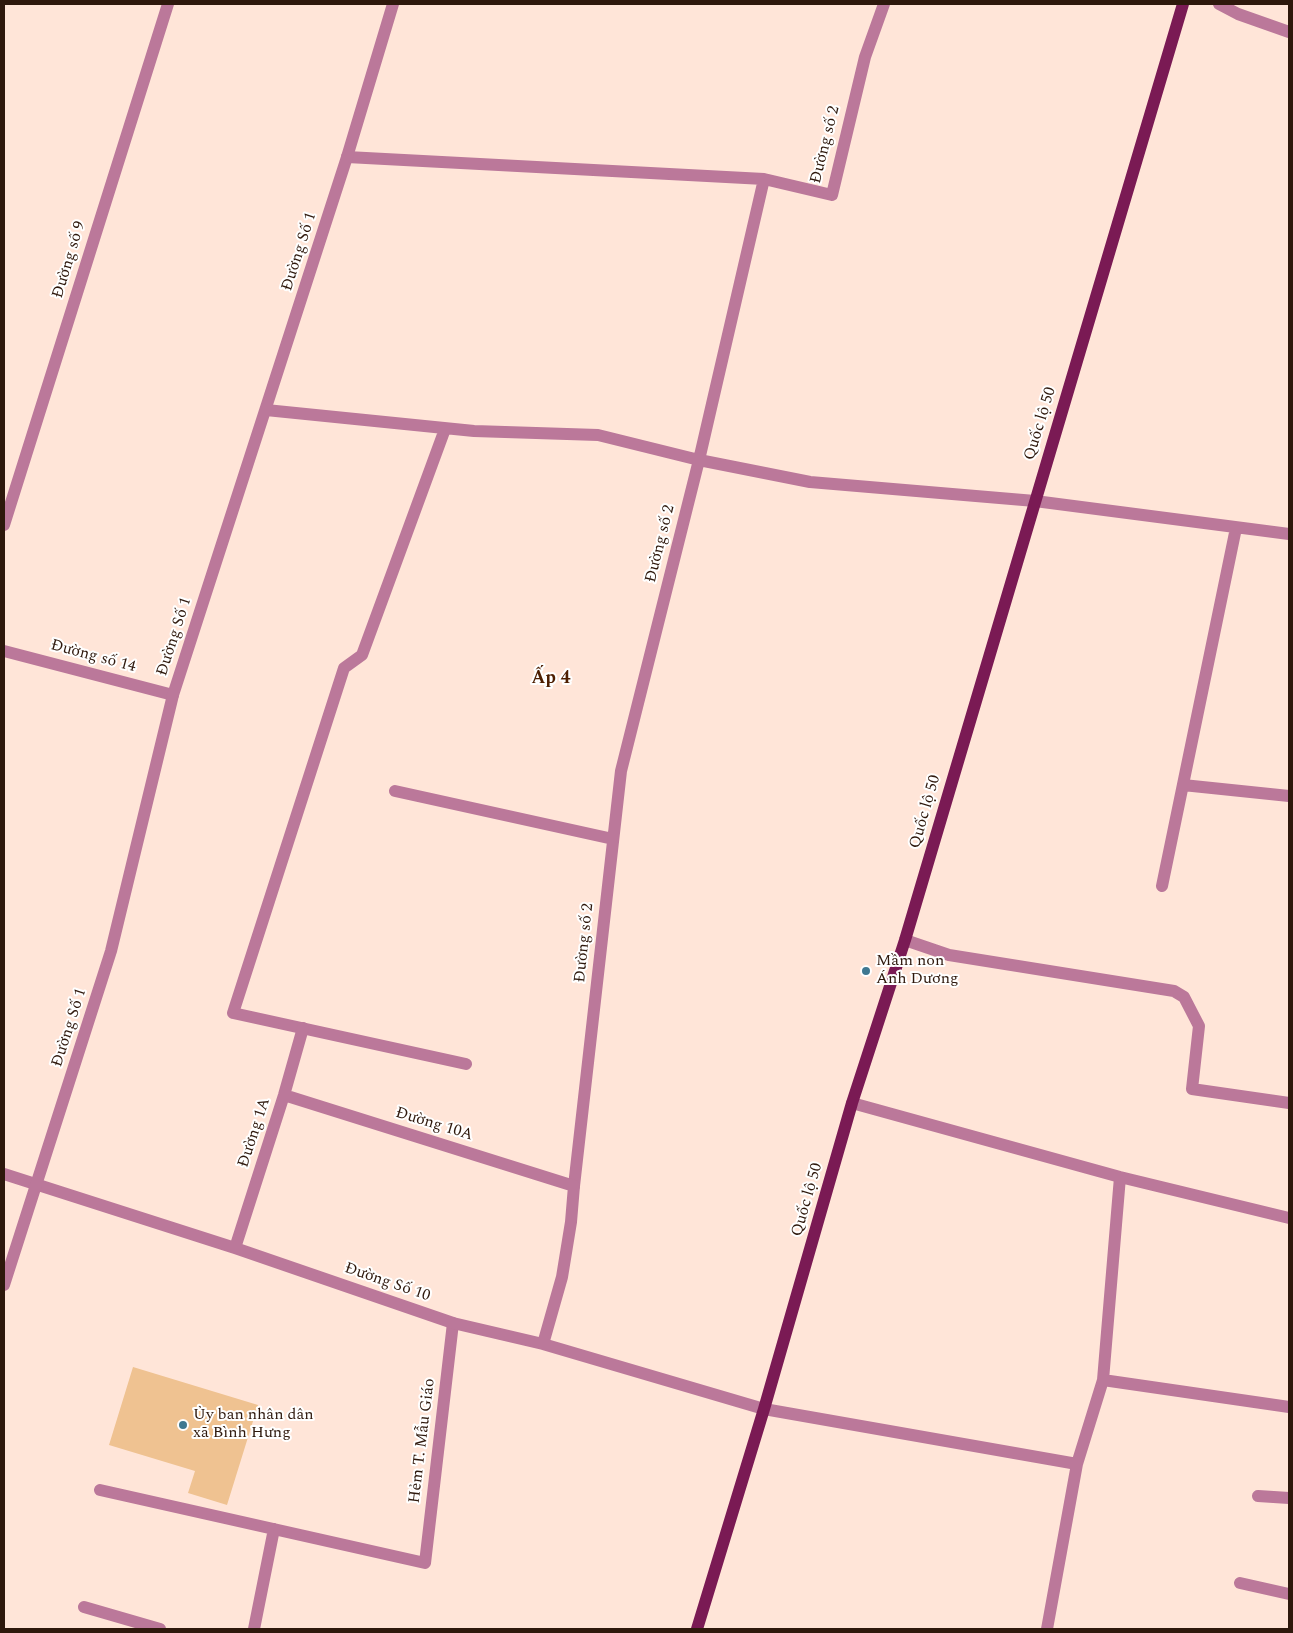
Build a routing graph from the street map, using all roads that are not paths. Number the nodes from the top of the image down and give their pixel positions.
1 (168, 4) edge
2 (393, 4) edge
3 (884, 4) edge
4 (1183, 4) edge
5 (1219, 4) edge
6 (1289, 32) edge
7 (348, 157) junction
8 (764, 179) junction
9 (266, 410) junction
10 (445, 428) junction
11 (699, 460) junction
12 (1035, 501) junction
13 (4, 525) edge
14 (1236, 528) junction
15 (1289, 534) edge
16 (4, 651) edge
17 (173, 695) junction
18 (1183, 785) junction
19 (395, 790) dead end
20 (1289, 796) edge
21 (613, 839) junction
22 (1162, 886) dead end
23 (905, 940) junction
24 (303, 1028) junction
25 (466, 1064) dead end
26 (284, 1095) junction
27 (1289, 1103) edge
28 (852, 1104) junction
29 (4, 1174) edge
30 (1120, 1177) junction
31 (37, 1184) junction
32 (574, 1186) junction
33 (1289, 1218) edge
34 (235, 1248) junction
35 (4, 1285) edge
36 (453, 1323) junction
37 (543, 1344) junction
38 (1103, 1380) junction
39 (1289, 1407) edge
40 (764, 1409) junction
41 (1077, 1464) junction
42 (100, 1490) dead end
43 (1258, 1496) dead end
44 (1289, 1498) edge
45 (274, 1529) junction
46 (1240, 1583) dead end
47 (1289, 1594) edge
48 (84, 1607) dead end
49 (152, 1628) edge
50 (254, 1629) edge
51 (697, 1629) edge
52 (1047, 1629) edge

1 - 13 street, Đường số 9
2 - 7 street, Đường Số 1
3 - 8 street, Đường số 2
4 - 12 main road, Quốc lộ 50
5 - 6 street
7 - 8 street
7 - 9 street, Đường Số 1
8 - 11 street, Đường số 2
9 - 10 street
9 - 17 street, Đường Số 1
10 - 11 street
10 - 24 street
11 - 12 street
11 - 21 street, Đường số 2
12 - 14 street
12 - 23 main road, Quốc lộ 50
14 - 15 street
14 - 18 street
16 - 17 street, Đường số 14
17 - 31 street, Đường Số 1
18 - 20 street
18 - 22 street
19 - 21 street
21 - 32 street, Đường số 2
23 - 27 street
23 - 28 main road, Quốc lộ 50
24 - 25 street
24 - 26 street, Đường 1A
26 - 32 street, Đường 10A
26 - 34 street, Đường 1A
28 - 30 street
28 - 40 main road, Quốc lộ 50
29 - 31 street, Đường Số 10
30 - 33 street
30 - 38 street
31 - 34 street, Đường Số 10
31 - 35 street, Đường Số 1
32 - 37 street, Đường số 2
34 - 36 street, Đường Số 10
36 - 37 street, Đường Số 10
36 - 45 street, Hẻm T. Mẫu Giáo
37 - 40 street, Đường Số 10
38 - 39 street
38 - 41 street
40 - 41 street, Đường Số 10
40 - 51 main road, Quốc lộ 50
41 - 52 street
42 - 45 street
43 - 44 street
45 - 50 street
46 - 47 street
48 - 49 street

